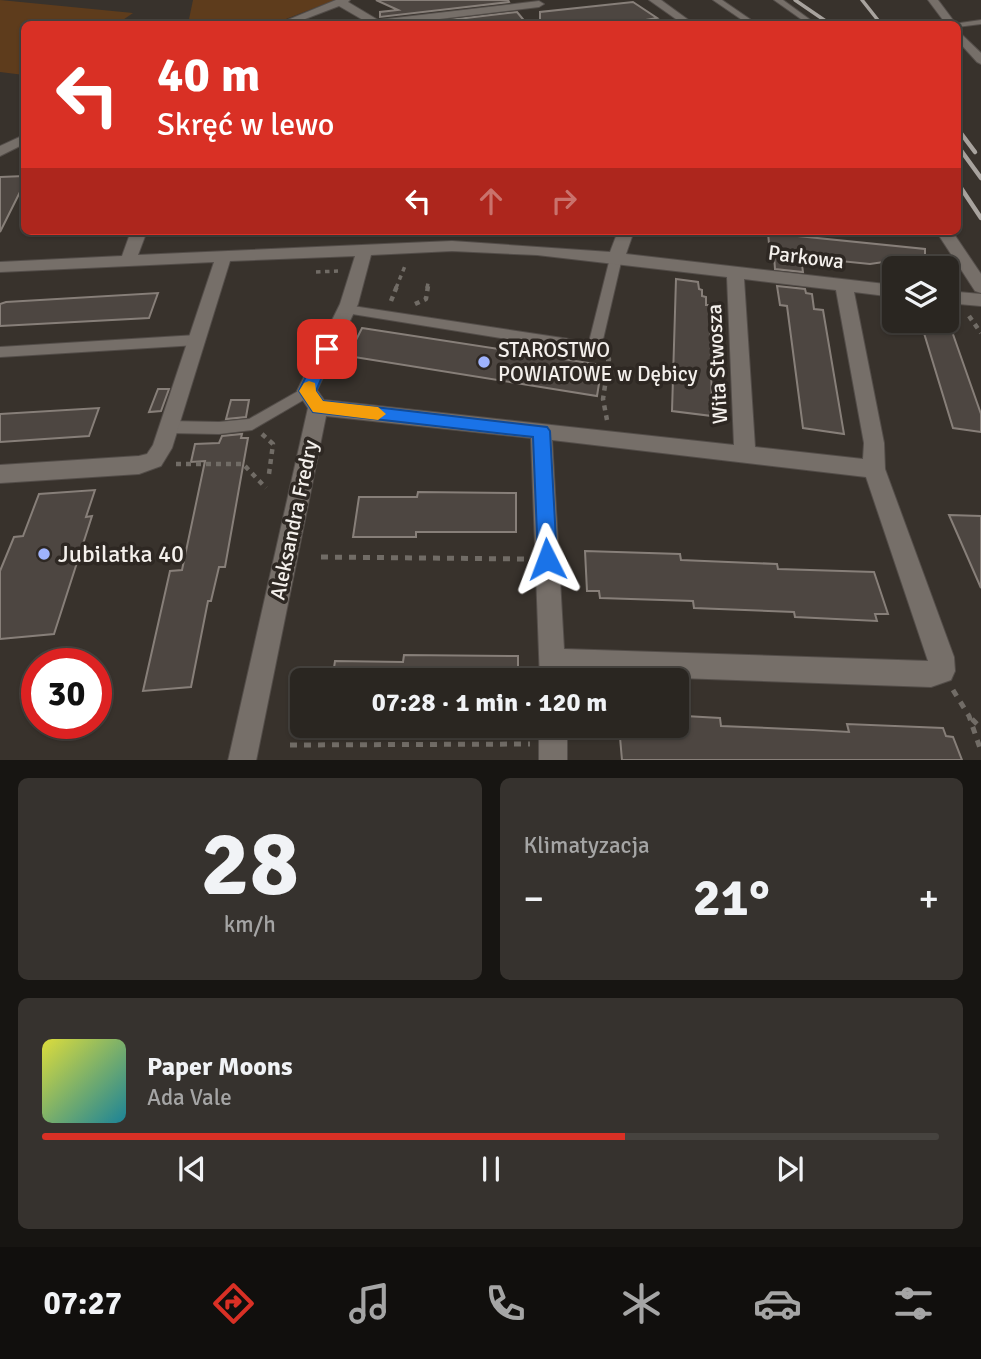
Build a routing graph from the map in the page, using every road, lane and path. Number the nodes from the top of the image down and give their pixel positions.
1 (654, 0) edge
2 (707, 0) edge
3 (717, 0) edge
4 (778, 0) edge
5 (933, 0) edge
6 (343, 1) edge
7 (539, 4) dead end
8 (291, 21) edge
9 (371, 21) edge
10 (400, 21) edge
11 (685, 21) edge
12 (738, 21) edge
13 (748, 21) edge
14 (808, 21) edge
15 (949, 21) edge
16 (981, 22) edge
17 (961, 24) edge
18 (961, 38) edge
19 (981, 60) edge
20 (21, 141) edge
21 (0, 152) edge
22 (138, 235) edge
23 (625, 235) edge
24 (947, 235) edge
25 (450, 239) edge
26 (364, 250) junction
27 (224, 256) junction
28 (616, 258) junction
29 (128, 261) junction
30 (405, 266) dead end
31 (0, 267) edge
32 (734, 271) junction
33 (844, 285) junction
34 (981, 287) edge
35 (882, 290) edge
36 (959, 297) edge
37 (981, 300) edge
38 (346, 309) junction
39 (388, 309) dead end
40 (197, 340) junction
41 (0, 352) edge
42 (598, 358) dead end
43 (313, 399) junction
44 (252, 424) junction
45 (169, 428) junction
46 (541, 431) junction
47 (605, 439) junction
48 (745, 454) junction
49 (154, 460) junction
50 (874, 469) junction
51 (0, 474) edge
52 (269, 474) dead end
53 (266, 488) dead end
54 (321, 557) dead end
55 (547, 559) junction
56 (553, 668) edge
57 (942, 671) junction
58 (689, 672) edge
59 (969, 716) junction
60 (981, 729) edge
61 (553, 744) edge
62 (290, 745) dead end
63 (981, 751) edge
64 (242, 760) edge

1 - 11 street
2 - 12 lane
3 - 13 lane
4 - 14 lane
5 - 15 street
6 - 8 street
6 - 9 street
7 - 10 street
16 - 17 lane
18 - 19 street
20 - 21 street
22 - 29 street
23 - 28 street
24 - 34 street
25 - 26 street, Parkowa
25 - 28 street, Parkowa
26 - 27 street, Parkowa
26 - 38 street, Aleksandra Fredry
27 - 29 street, Parkowa
27 - 40 street
28 - 32 street, Parkowa
28 - 38 lane
29 - 31 street, Parkowa
30 - 39 path
32 - 33 street, Parkowa
32 - 48 street, Wita Stwosza
33 - 35 street, Parkowa
33 - 50 street
36 - 37 street
38 - 43 street, Aleksandra Fredry
40 - 41 lane
40 - 45 street
42 - 47 path
43 - 44 lane
43 - 46 street
43 - 64 street, Aleksandra Fredry
44 - 45 lane
44 - 52 path
45 - 49 street
46 - 47 street
46 - 55 street
47 - 48 street
48 - 50 street
49 - 51 street
49 - 53 path
50 - 57 street
54 - 55 path
55 - 56 street
57 - 58 street
57 - 59 path
59 - 60 path
59 - 63 path
61 - 62 path

